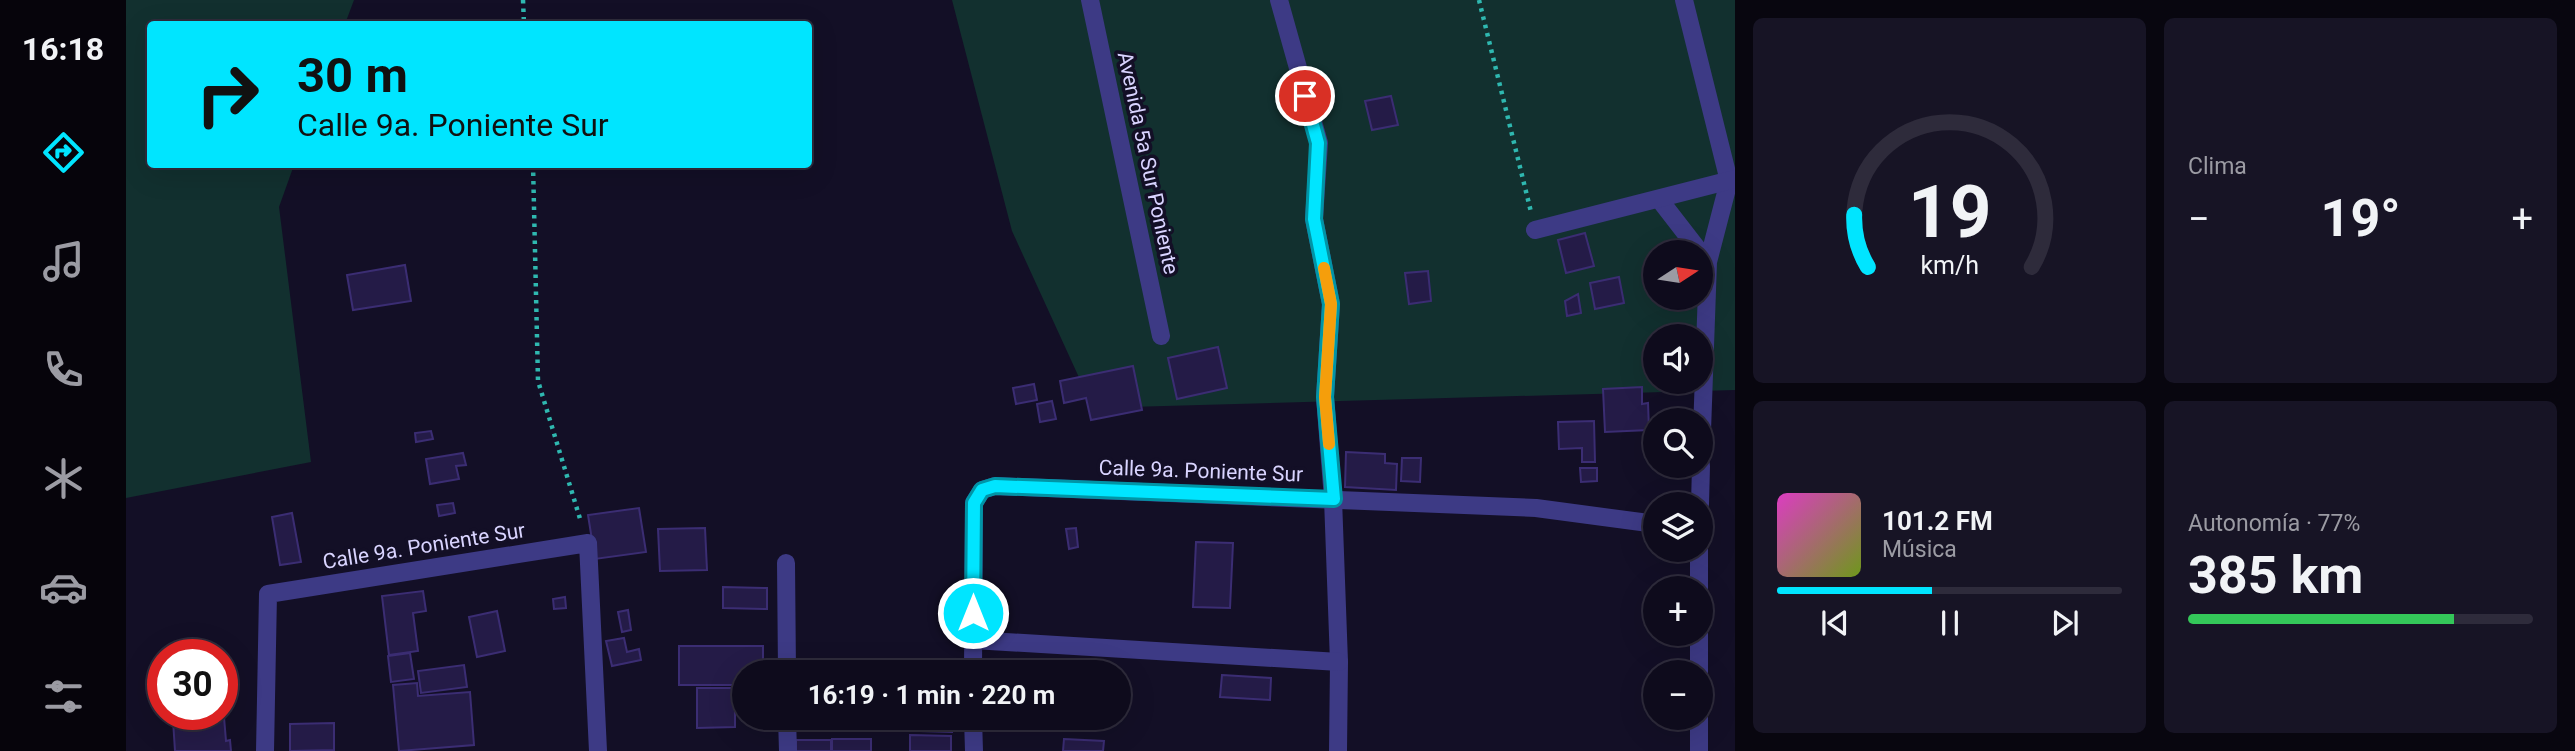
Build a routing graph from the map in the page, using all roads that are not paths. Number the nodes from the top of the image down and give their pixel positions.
1 (1092, 0) edge
2 (1279, 0) edge
3 (1684, 0) edge
4 (1732, 180) edge
5 (1659, 199) junction
6 (1535, 230) road end
7 (1691, 240) edge
8 (1709, 240) edge
9 (1702, 310) edge
10 (1161, 336) dead end
11 (1702, 408) edge
12 (1334, 499) junction
13 (1643, 522) edge
14 (786, 563) dead end
15 (973, 640) junction
16 (787, 660) edge
17 (973, 660) edge
18 (1339, 663) junction
19 (788, 730) edge
20 (974, 730) edge
21 (1699, 730) edge
22 (265, 751) edge
23 (598, 751) edge
24 (788, 751) edge
25 (974, 751) edge
26 (1338, 751) edge
27 (1699, 751) edge

1 - 10 street, Avenida 5a Sur Poniente
2 - 12 street
3 - 4 street
4 - 5 street
4 - 8 street
5 - 6 street
5 - 7 street
9 - 11 street
12 - 13 street, Calle 9a. Poniente Sur
12 - 15 street, Calle 9a. Poniente Sur
12 - 18 street
14 - 16 street
15 - 17 street
15 - 18 street
18 - 26 street
19 - 24 street
20 - 25 street
21 - 27 street
22 - 23 street, Calle 9a. Poniente Sur

